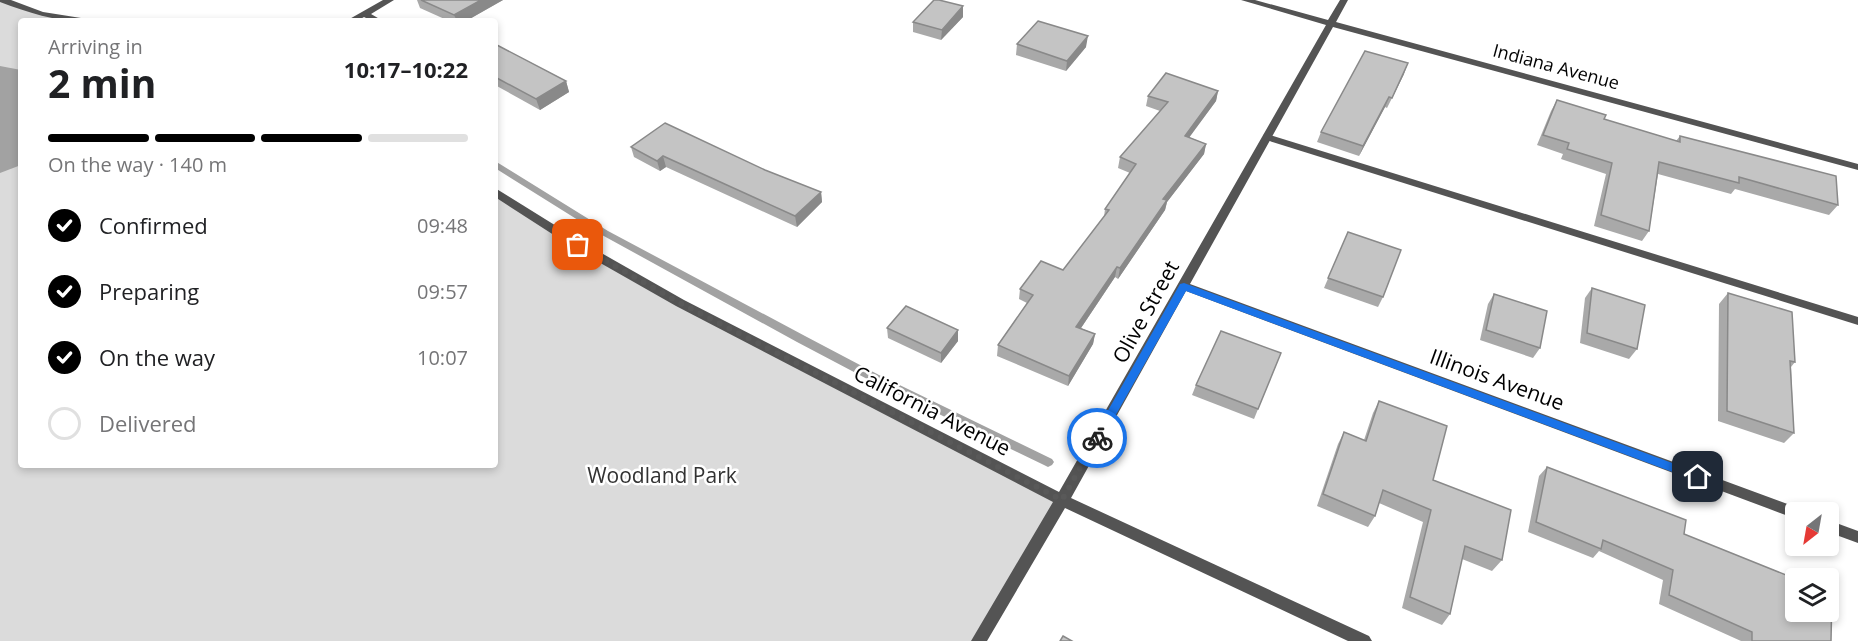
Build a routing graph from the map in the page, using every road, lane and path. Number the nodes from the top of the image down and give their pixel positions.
1 (3, 0) edge
2 (390, 0) edge
3 (1245, 0) edge
4 (1344, 0) edge
5 (364, 14) junction
6 (64, 18) edge
7 (356, 18) edge
8 (373, 18) edge
9 (1330, 23) junction
10 (1267, 137) junction
11 (1858, 167) edge
12 (498, 194) edge
13 (1184, 286) junction
14 (1858, 321) edge
15 (1062, 500) junction
16 (1785, 509) edge
17 (1839, 530) edge
18 (1858, 537) edge
19 (979, 641) edge
20 (1364, 641) edge

1 - 6 street
2 - 5 street
3 - 9 street, Indiana Avenue
4 - 9 street, Olive Street
5 - 7 street
5 - 8 street
9 - 10 street, Olive Street
9 - 11 street, Indiana Avenue
10 - 13 street, Olive Street
10 - 14 street
12 - 15 street, California Avenue
13 - 15 street, Olive Street
13 - 16 street, Illinois Avenue
15 - 19 street, Olive Street
15 - 20 street, California Avenue
17 - 18 street

